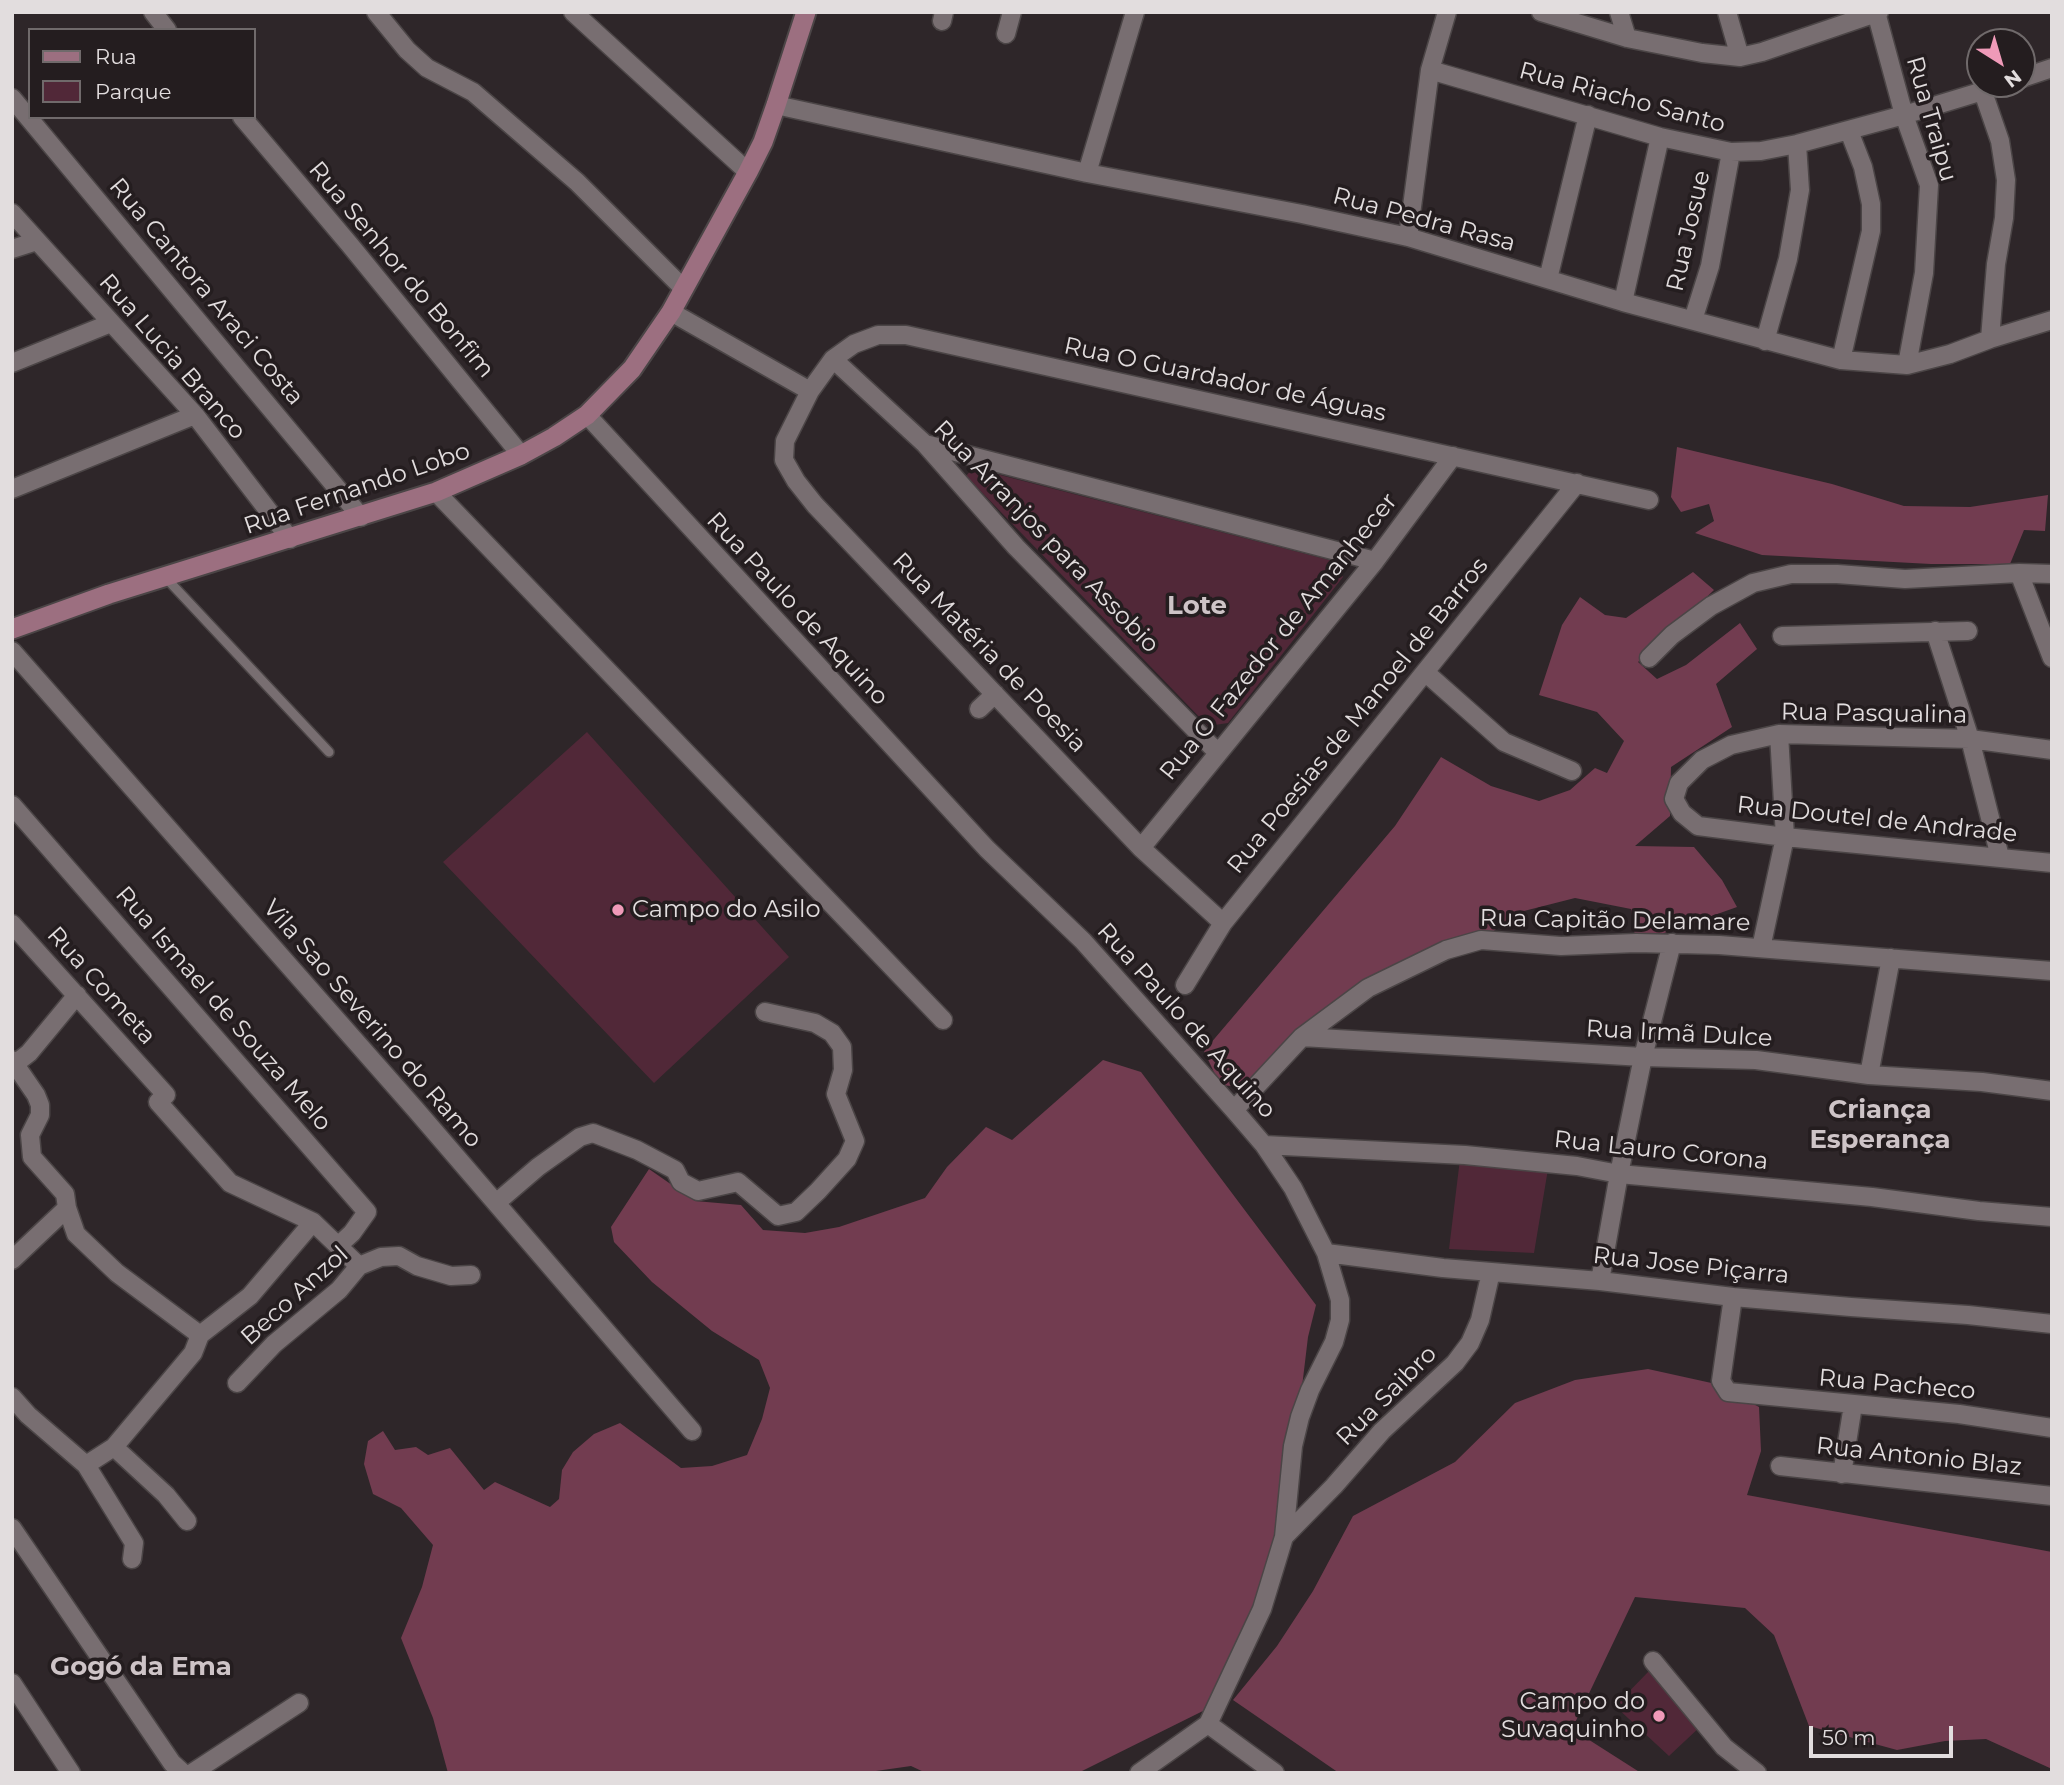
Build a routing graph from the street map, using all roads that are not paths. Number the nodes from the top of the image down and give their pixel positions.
1 (153, 12) edge
2 (376, 12) edge
3 (573, 12) edge
4 (806, 12) edge
5 (1012, 12) edge
6 (1135, 12) edge
7 (1447, 12) edge
8 (1541, 12) edge
9 (1619, 12) edge
10 (1727, 12) edge
11 (1877, 13) edge
12 (165, 28) edge
13 (1006, 34) dead end
14 (1627, 37) junction
15 (1740, 57) junction
16 (1430, 70) junction
17 (1966, 97) edge
18 (12, 98) edge
19 (1985, 98) edge
20 (776, 105) junction
21 (1588, 115) junction
22 (1904, 116) junction
23 (28, 117) edge
24 (29, 119) edge
25 (244, 119) edge
26 (1849, 131) junction
27 (1660, 137) junction
28 (1797, 144) junction
29 (1731, 152) junction
30 (748, 172) junction
31 (1087, 173) junction
32 (12, 212) edge
33 (1408, 237) junction
34 (37, 241) junction
35 (12, 249) edge
36 (1548, 279) junction
37 (684, 289) junction
38 (1623, 302) junction
39 (671, 312) junction
40 (1693, 320) junction
41 (2052, 320) edge
42 (111, 323) junction
43 (1990, 339) junction
44 (1765, 341) junction
45 (833, 359) junction
46 (1841, 360) junction
47 (12, 363) edge
48 (1907, 365) junction
49 (810, 391) junction
50 (195, 415) junction
51 (587, 415) junction
52 (925, 444) junction
53 (521, 455) junction
54 (1453, 456) junction
55 (1577, 483) junction
56 (12, 489) edge
57 (436, 492) junction
58 (1649, 500) dead end
59 (361, 517) junction
60 (290, 539) junction
61 (1375, 561) junction
62 (2019, 573) junction
63 (2052, 574) edge
64 (166, 578) junction
65 (12, 629) edge
66 (1935, 631) junction
67 (1968, 631) dead end
68 (1782, 636) dead end
69 (12, 651) edge
70 (1649, 657) dead end
71 (2052, 658) edge
72 (1425, 672) junction
73 (995, 694) junction
74 (979, 709) dead end
75 (1779, 734) junction
76 (1970, 739) junction
77 (2052, 750) edge
78 (329, 752) dead end
79 (1218, 753) junction
80 (1572, 771) dead end
81 (12, 805) edge
82 (1698, 826) joint
83 (1786, 837) junction
84 (1141, 848) junction
85 (2000, 857) junction
86 (2052, 863) edge
87 (1223, 923) junction
88 (12, 924) edge
89 (1671, 943) junction
90 (1761, 948) junction
91 (1891, 958) junction
92 (2052, 971) edge
93 (1185, 985) dead end
94 (77, 995) junction
95 (765, 1012) dead end
96 (943, 1020) dead end
97 (1302, 1037) junction
98 (1643, 1057) junction
99 (14, 1062) edge
100 (1869, 1075) junction
101 (2052, 1091) edge
102 (1234, 1110) junction
103 (1264, 1145) junction
104 (1619, 1174) junction
105 (496, 1203) junction
106 (67, 1208) junction
107 (2052, 1217) edge
108 (313, 1222) junction
109 (338, 1246) junction
110 (1326, 1253) junction
111 (12, 1260) edge
112 (359, 1266) junction
113 (1491, 1272) junction
114 (471, 1275) dead end
115 (1600, 1281) junction
116 (1733, 1297) junction
117 (2052, 1324) edge
118 (200, 1335) junction
119 (237, 1383) dead end
120 (12, 1397) edge
121 (1853, 1405) junction
122 (2052, 1428) edge
123 (692, 1431) dead end
124 (114, 1447) junction
125 (86, 1465) junction
126 (1780, 1466) dead end
127 (1842, 1474) junction
128 (2052, 1496) edge
129 (187, 1521) dead end
130 (12, 1528) edge
131 (1284, 1536) junction
132 (132, 1559) dead end
133 (1653, 1661) dead end
134 (12, 1683) edge
135 (299, 1703) dead end
136 (1208, 1724) junction
137 (71, 1773) edge
138 (183, 1773) edge
139 (192, 1773) edge
140 (1139, 1773) edge
141 (1275, 1773) edge
142 (1757, 1773) edge

1 - 12 street
2 - 37 street
3 - 30 street
4 - 20 main road, Rua Fernando Lobo
5 - 13 street
6 - 31 street
7 - 16 street
8 - 14 street
9 - 14 street
10 - 15 street
11 - 15 street
11 - 22 street, Rua Traipu
14 - 15 street
16 - 21 street, Rua Riacho Santo
16 - 33 street
17 - 22 street, Rua Riacho Santo
18 - 23 street, Rua Cantora Araci Costa
19 - 43 street
20 - 30 main road, Rua Fernando Lobo
20 - 31 street, Rua Pedra Rasa
21 - 27 street, Rua Riacho Santo
21 - 36 street
22 - 26 street, Rua Riacho Santo
22 - 48 street, Rua Traipu
24 - 59 street, Rua Cantora Araci Costa
25 - 53 street, Rua Senhor do Bonfim
26 - 28 street, Rua Riacho Santo
26 - 46 street
27 - 29 street, Rua Riacho Santo
27 - 38 street
28 - 29 street, Rua Riacho Santo
28 - 44 street
29 - 40 street, Rua Josue
30 - 37 main road, Rua Fernando Lobo
31 - 33 street, Rua Pedra Rasa
32 - 34 street, Rua Lucia Branco
33 - 36 street, Rua Pedra Rasa
34 - 35 street
34 - 42 street, Rua Lucia Branco
36 - 38 street, Rua Pedra Rasa
37 - 39 main road, Rua Fernando Lobo
38 - 40 street, Rua Pedra Rasa
39 - 49 street
39 - 51 main road, Rua Fernando Lobo
40 - 44 street, Rua Pedra Rasa
41 - 43 street, Rua Pedra Rasa
42 - 47 street
42 - 50 street, Rua Lucia Branco
43 - 48 street, Rua Pedra Rasa
44 - 46 street, Rua Pedra Rasa
45 - 49 street, Rua O Guardador de Águas
45 - 52 street, Rua Arranjos para Assobio
45 - 54 street, Rua O Guardador de Águas
46 - 48 street, Rua Pedra Rasa
49 - 73 street, Rua Matéria de Poesia
50 - 56 street
50 - 60 street, Rua Lucia Branco
51 - 53 main road, Rua Fernando Lobo
51 - 102 street, Rua Paulo de Aquino
52 - 61 street
52 - 79 street, Rua Arranjos para Assobio
53 - 57 main road, Rua Fernando Lobo
54 - 55 street, Rua O Guardador de Águas
54 - 61 street, Rua O Fazedor de Amanhecer
55 - 58 street, Rua O Guardador de Águas
55 - 72 street, Rua Poesias de Manoel de Barros
57 - 59 main road, Rua Fernando Lobo
57 - 96 street
59 - 60 main road, Rua Fernando Lobo
60 - 64 main road, Rua Fernando Lobo
61 - 79 street, Rua O Fazedor de Amanhecer
62 - 63 street
62 - 70 street
62 - 71 street
64 - 65 main road, Rua Fernando Lobo
64 - 78 lane
66 - 67 street
66 - 68 street
66 - 76 street
69 - 105 street, Vila Sao Severino do Ramo
72 - 80 street
72 - 87 street, Rua Poesias de Manoel de Barros
73 - 74 street
73 - 84 street, Rua Matéria de Poesia
75 - 76 street, Rua Pasqualina
75 - 82 street, Rua Pasqualina
75 - 83 street
76 - 77 street, Rua Pasqualina
76 - 85 street
79 - 84 street, Rua O Fazedor de Amanhecer
81 - 109 street, Rua Ismael de Souza Melo
82 - 83 street, Rua Doutel de Andrade
83 - 85 street, Rua Doutel de Andrade
83 - 90 street
84 - 87 street, Rua Matéria de Poesia
85 - 86 street, Rua Doutel de Andrade
87 - 93 street, Rua Poesias de Manoel de Barros
88 - 94 street, Rua Cometa
89 - 90 street, Rua Capitão Delamare
89 - 97 street, Rua Capitão Delamare
89 - 98 street
90 - 91 street, Rua Capitão Delamare
91 - 92 street, Rua Capitão Delamare
91 - 100 street
94 - 99 street
94 - 108 street, Rua Cometa
95 - 105 street
97 - 98 street, Rua Irmã Dulce
97 - 102 street, Rua Capitão Delamare
98 - 100 street, Rua Irmã Dulce
98 - 104 street
99 - 106 street
100 - 101 street, Rua Irmã Dulce
102 - 103 street, Rua Paulo de Aquino
103 - 104 street, Rua Lauro Corona
103 - 110 street, Rua Paulo de Aquino
104 - 107 street, Rua Lauro Corona
104 - 115 street
105 - 123 street, Vila Sao Severino do Ramo
106 - 111 street
106 - 118 street
108 - 109 street
108 - 118 street
109 - 112 street
110 - 113 street, Rua Jose Piçarra
110 - 131 street, Rua Paulo de Aquino
112 - 114 street, Beco Anzol
112 - 119 street, Beco Anzol
113 - 115 street, Rua Jose Piçarra
113 - 131 street, Rua Saibro
115 - 116 street, Rua Jose Piçarra
116 - 117 street, Rua Jose Piçarra
116 - 121 street, Rua Pacheco
118 - 124 street
120 - 125 street
121 - 122 street, Rua Pacheco
121 - 127 street
124 - 125 street
124 - 129 street
125 - 132 street
126 - 127 street, Rua Antonio Blaz
127 - 128 street, Rua Antonio Blaz
130 - 138 street
131 - 136 street, Rua Paulo de Aquino
133 - 142 street
134 - 137 street
135 - 139 street
136 - 140 street, Rua Paulo de Aquino
136 - 141 street

